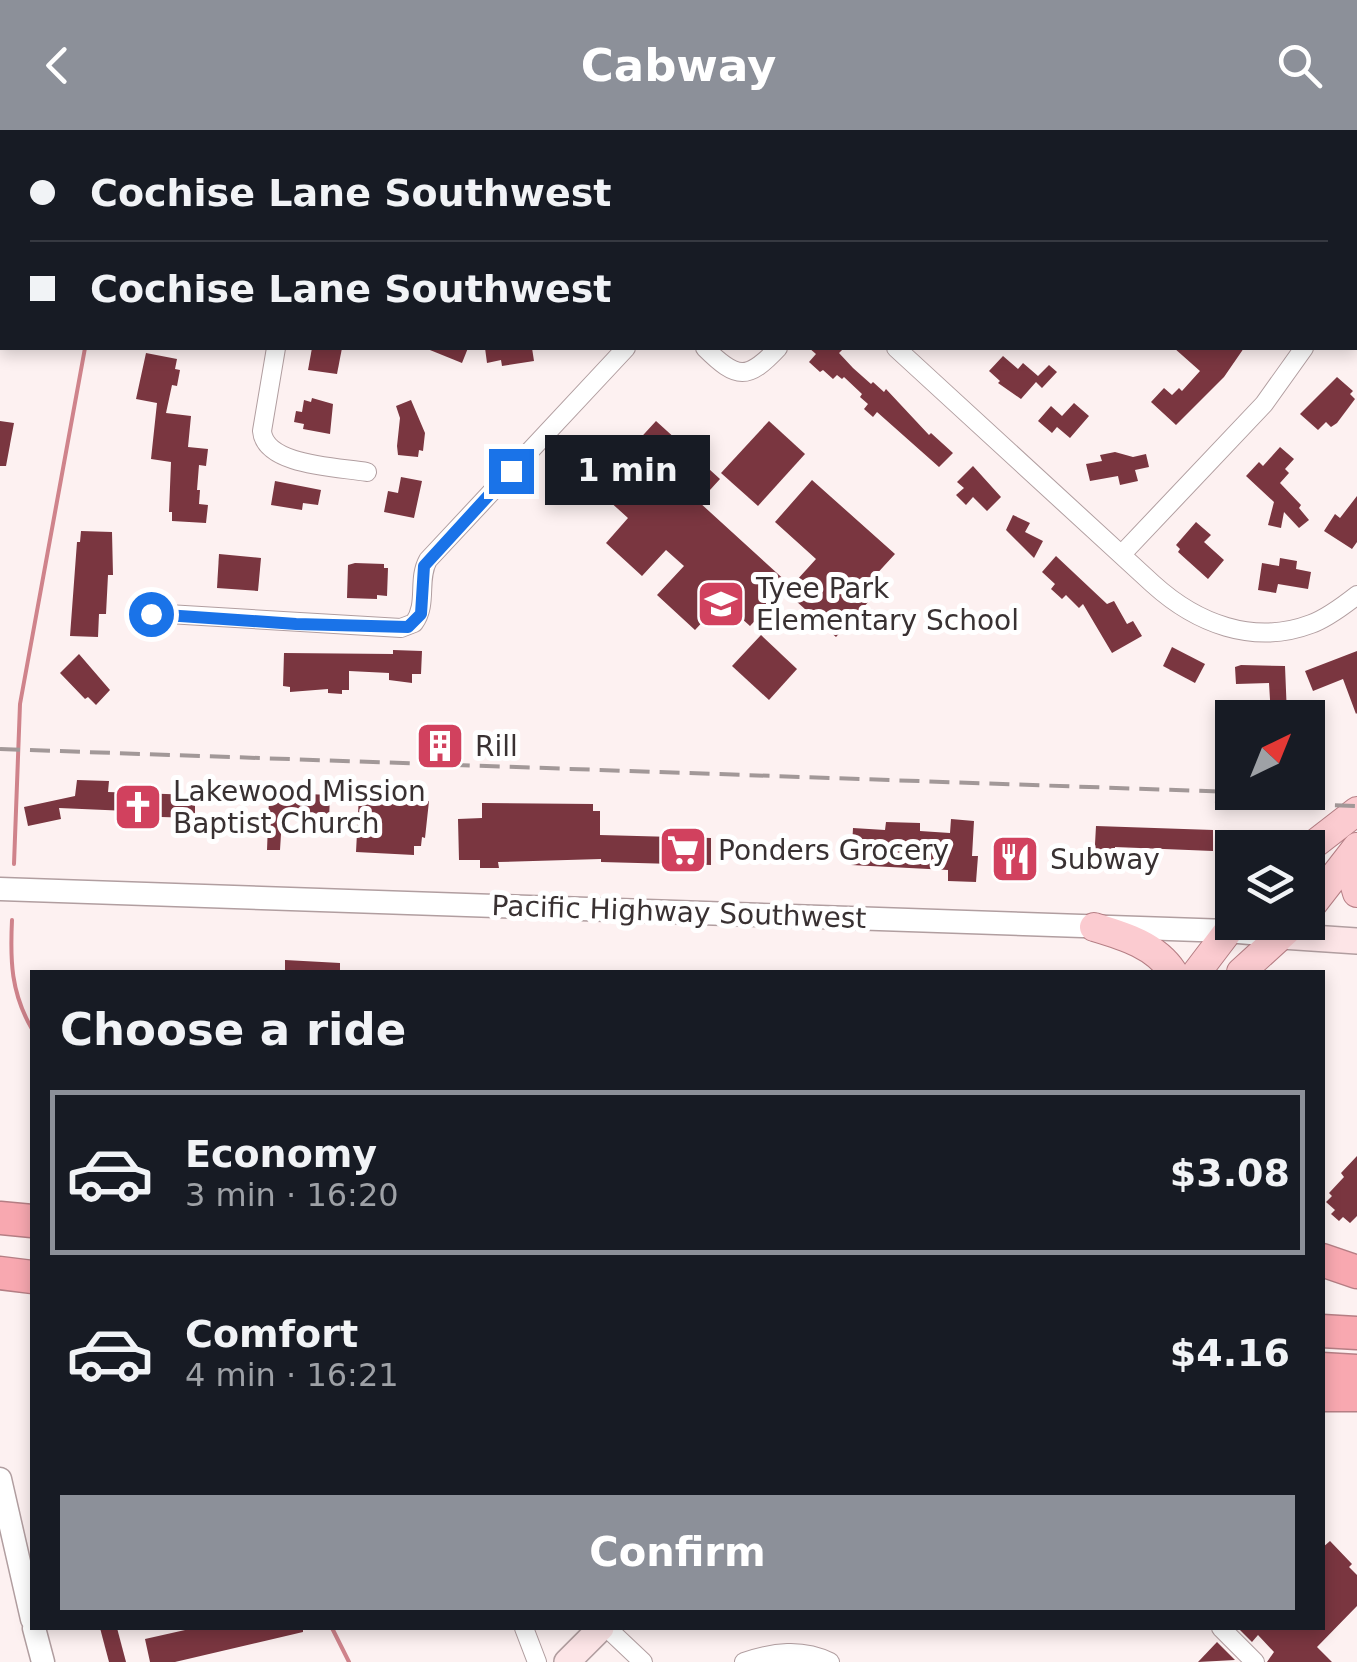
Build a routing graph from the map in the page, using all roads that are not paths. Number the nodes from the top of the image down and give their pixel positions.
1 (276, 350) edge
2 (624, 350) edge
3 (707, 350) edge
4 (776, 350) edge
5 (898, 350) edge
6 (1303, 350) edge
7 (368, 472) dead end
8 (1122, 554) junction
9 (1357, 596) edge
10 (151, 614) dead end
11 (1357, 811) edge
12 (1325, 836) edge
13 (1356, 848) edge
14 (1325, 888) edge
15 (0, 889) edge
16 (1357, 893) edge
17 (1094, 926) junction
18 (1215, 927) edge
19 (1325, 935) edge
20 (1221, 940) edge
21 (1227, 940) edge
22 (1277, 940) edge
23 (1357, 941) edge
24 (1171, 970) edge
25 (1199, 970) edge
26 (1215, 970) edge
27 (1244, 970) edge
28 (0, 1199) edge
29 (30, 1200) edge
30 (0, 1218) edge
31 (30, 1221) edge
32 (0, 1257) edge
33 (30, 1260) edge
34 (1325, 1261) edge
35 (0, 1272) edge
36 (1357, 1272) edge
37 (30, 1277) edge
38 (1325, 1331) edge
39 (1357, 1332) edge
40 (1325, 1369) edge
41 (1357, 1370) edge
42 (1325, 1395) edge
43 (1357, 1395) edge
44 (0, 1479) edge
45 (30, 1610) edge
46 (35, 1630) edge
47 (525, 1630) edge
48 (602, 1630) edge
49 (606, 1630) edge
50 (1222, 1630) edge
51 (43, 1662) edge
52 (537, 1662) edge
53 (567, 1662) edge
54 (642, 1662) edge
55 (744, 1662) edge
56 (830, 1662) edge
57 (1254, 1662) edge

1 - 7 street
2 - 10 street
3 - 4 street
5 - 8 street
6 - 8 street
8 - 9 street
11 - 12 main road
13 - 14 main road
13 - 16 main road
15 - 17 street, Pacific Highway Southwest
17 - 18 street, Pacific Highway Southwest
17 - 24 main road
19 - 23 main road, Pacific Highway Southwest
20 - 25 main road
21 - 26 main road
22 - 27 main road
28 - 29 highway
30 - 31 highway
32 - 33 highway
34 - 36 highway
35 - 37 highway
38 - 39 highway
40 - 41 highway
42 - 43 highway
44 - 45 street
46 - 51 street
47 - 52 street
48 - 53 main road
49 - 54 street
50 - 57 street
55 - 56 street

